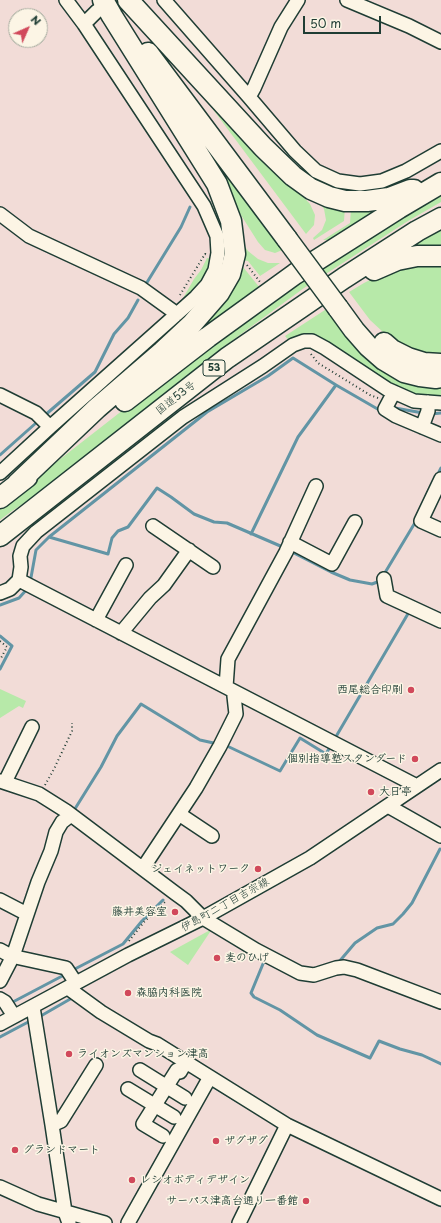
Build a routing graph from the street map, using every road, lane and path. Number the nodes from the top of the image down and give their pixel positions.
1 (66, 0) edge
2 (121, 0) edge
3 (128, 0) edge
4 (164, 0) edge
5 (298, 0) edge
6 (348, 0) edge
7 (103, 4) edge
8 (84, 24) junction
9 (440, 38) edge
10 (250, 97) junction
11 (441, 151) edge
12 (436, 186) edge
13 (0, 214) edge
14 (441, 218) edge
15 (291, 236) junction
16 (212, 256) dead end
17 (441, 256) edge
18 (246, 263) dead end
19 (344, 278) junction
20 (261, 283) dead end
21 (179, 297) dead end
22 (342, 304) junction
23 (177, 314) junction
24 (441, 364) edge
25 (441, 377) edge
26 (394, 392) junction
27 (0, 395) edge
28 (429, 412) edge
29 (50, 427) junction
30 (441, 435) edge
31 (0, 474) edge
32 (17, 484) junction
33 (316, 486) dead end
34 (439, 486) edge
35 (0, 498) edge
36 (355, 522) dead end
37 (153, 526) dead end
38 (441, 530) edge
39 (0, 536) edge
40 (288, 547) junction
41 (188, 550) junction
42 (126, 565) dead end
43 (213, 567) dead end
44 (384, 579) dead end
45 (26, 584) junction
46 (0, 593) edge
47 (96, 620) junction
48 (441, 621) edge
49 (121, 633) junction
50 (0, 641) edge
51 (0, 660) edge
52 (230, 690) junction
53 (72, 723) dead end
54 (32, 727) dead end
55 (441, 770) edge
56 (3, 782) edge
57 (417, 786) junction
58 (39, 794) junction
59 (388, 806) junction
60 (179, 814) junction
61 (71, 815) junction
62 (212, 836) dead end
63 (441, 836) edge
64 (143, 868) junction
65 (175, 893) junction
66 (0, 900) edge
67 (27, 914) junction
68 (203, 918) junction
69 (7, 954) edge
70 (128, 954) junction
71 (0, 981) edge
72 (73, 984) junction
73 (441, 1002) edge
74 (7, 1006) edge
75 (34, 1015) junction
76 (0, 1024) edge
77 (96, 1065) dead end
78 (183, 1065) junction
79 (140, 1070) dead end
80 (208, 1081) junction
81 (166, 1086) junction
82 (128, 1089) dead end
83 (185, 1098) dead end
84 (155, 1105) junction
85 (174, 1117) dead end
86 (52, 1126) junction
87 (285, 1128) junction
88 (163, 1136) dead end
89 (0, 1187) edge
90 (441, 1199) edge
91 (67, 1217) edge
92 (105, 1223) edge
93 (128, 1223) edge
94 (239, 1223) edge

1 - 8 street
2 - 15 highway
3 - 12 highway
4 - 10 street
5 - 10 street
6 - 9 street
7 - 8 street
7 - 15 highway
7 - 32 highway
8 - 23 street
10 - 11 street
12 - 32 highway, 53
13 - 23 street
14 - 19 highway, 国道53号 / 53
15 - 22 highway
16 - 21 path
17 - 19 highway
18 - 20 path
19 - 39 highway, 国道53号 / 53
22 - 24 highway
22 - 25 highway
23 - 29 street
26 - 28 street
26 - 28 street
26 - 45 street
27 - 29 street
28 - 30 street
29 - 31 street
32 - 35 highway, 53
33 - 40 street
34 - 38 street
36 - 40 street
37 - 41 street
40 - 52 street
41 - 43 street
41 - 49 street
42 - 47 street
44 - 48 street
45 - 46 street
45 - 47 street
47 - 49 street
49 - 52 street
50 - 51 path
52 - 57 street
52 - 60 street
53 - 58 path
54 - 56 street
55 - 57 street, 伊島町二丁目吉宗線
56 - 58 street
57 - 59 street, 伊島町二丁目吉宗線
58 - 61 street
59 - 63 street
59 - 68 street, 伊島町二丁目吉宗線
60 - 62 street
60 - 64 street
61 - 64 street
61 - 67 street
64 - 65 street
65 - 68 street
65 - 70 path
66 - 67 street
67 - 69 street
68 - 70 street, 伊島町二丁目吉宗線
68 - 73 street
69 - 71 street
69 - 72 street
70 - 72 street, 伊島町二丁目吉宗線
72 - 75 street, 伊島町二丁目吉宗線
72 - 78 street
74 - 75 street, 伊島町二丁目吉宗線
74 - 76 street, 伊島町二丁目吉宗線
75 - 86 street
77 - 86 street
78 - 80 street
78 - 81 street
79 - 81 street
80 - 87 street
80 - 93 street
81 - 83 street
81 - 84 street
82 - 84 street
84 - 85 street
84 - 88 street
86 - 91 street
87 - 90 street
87 - 94 street
89 - 91 street
91 - 92 street

